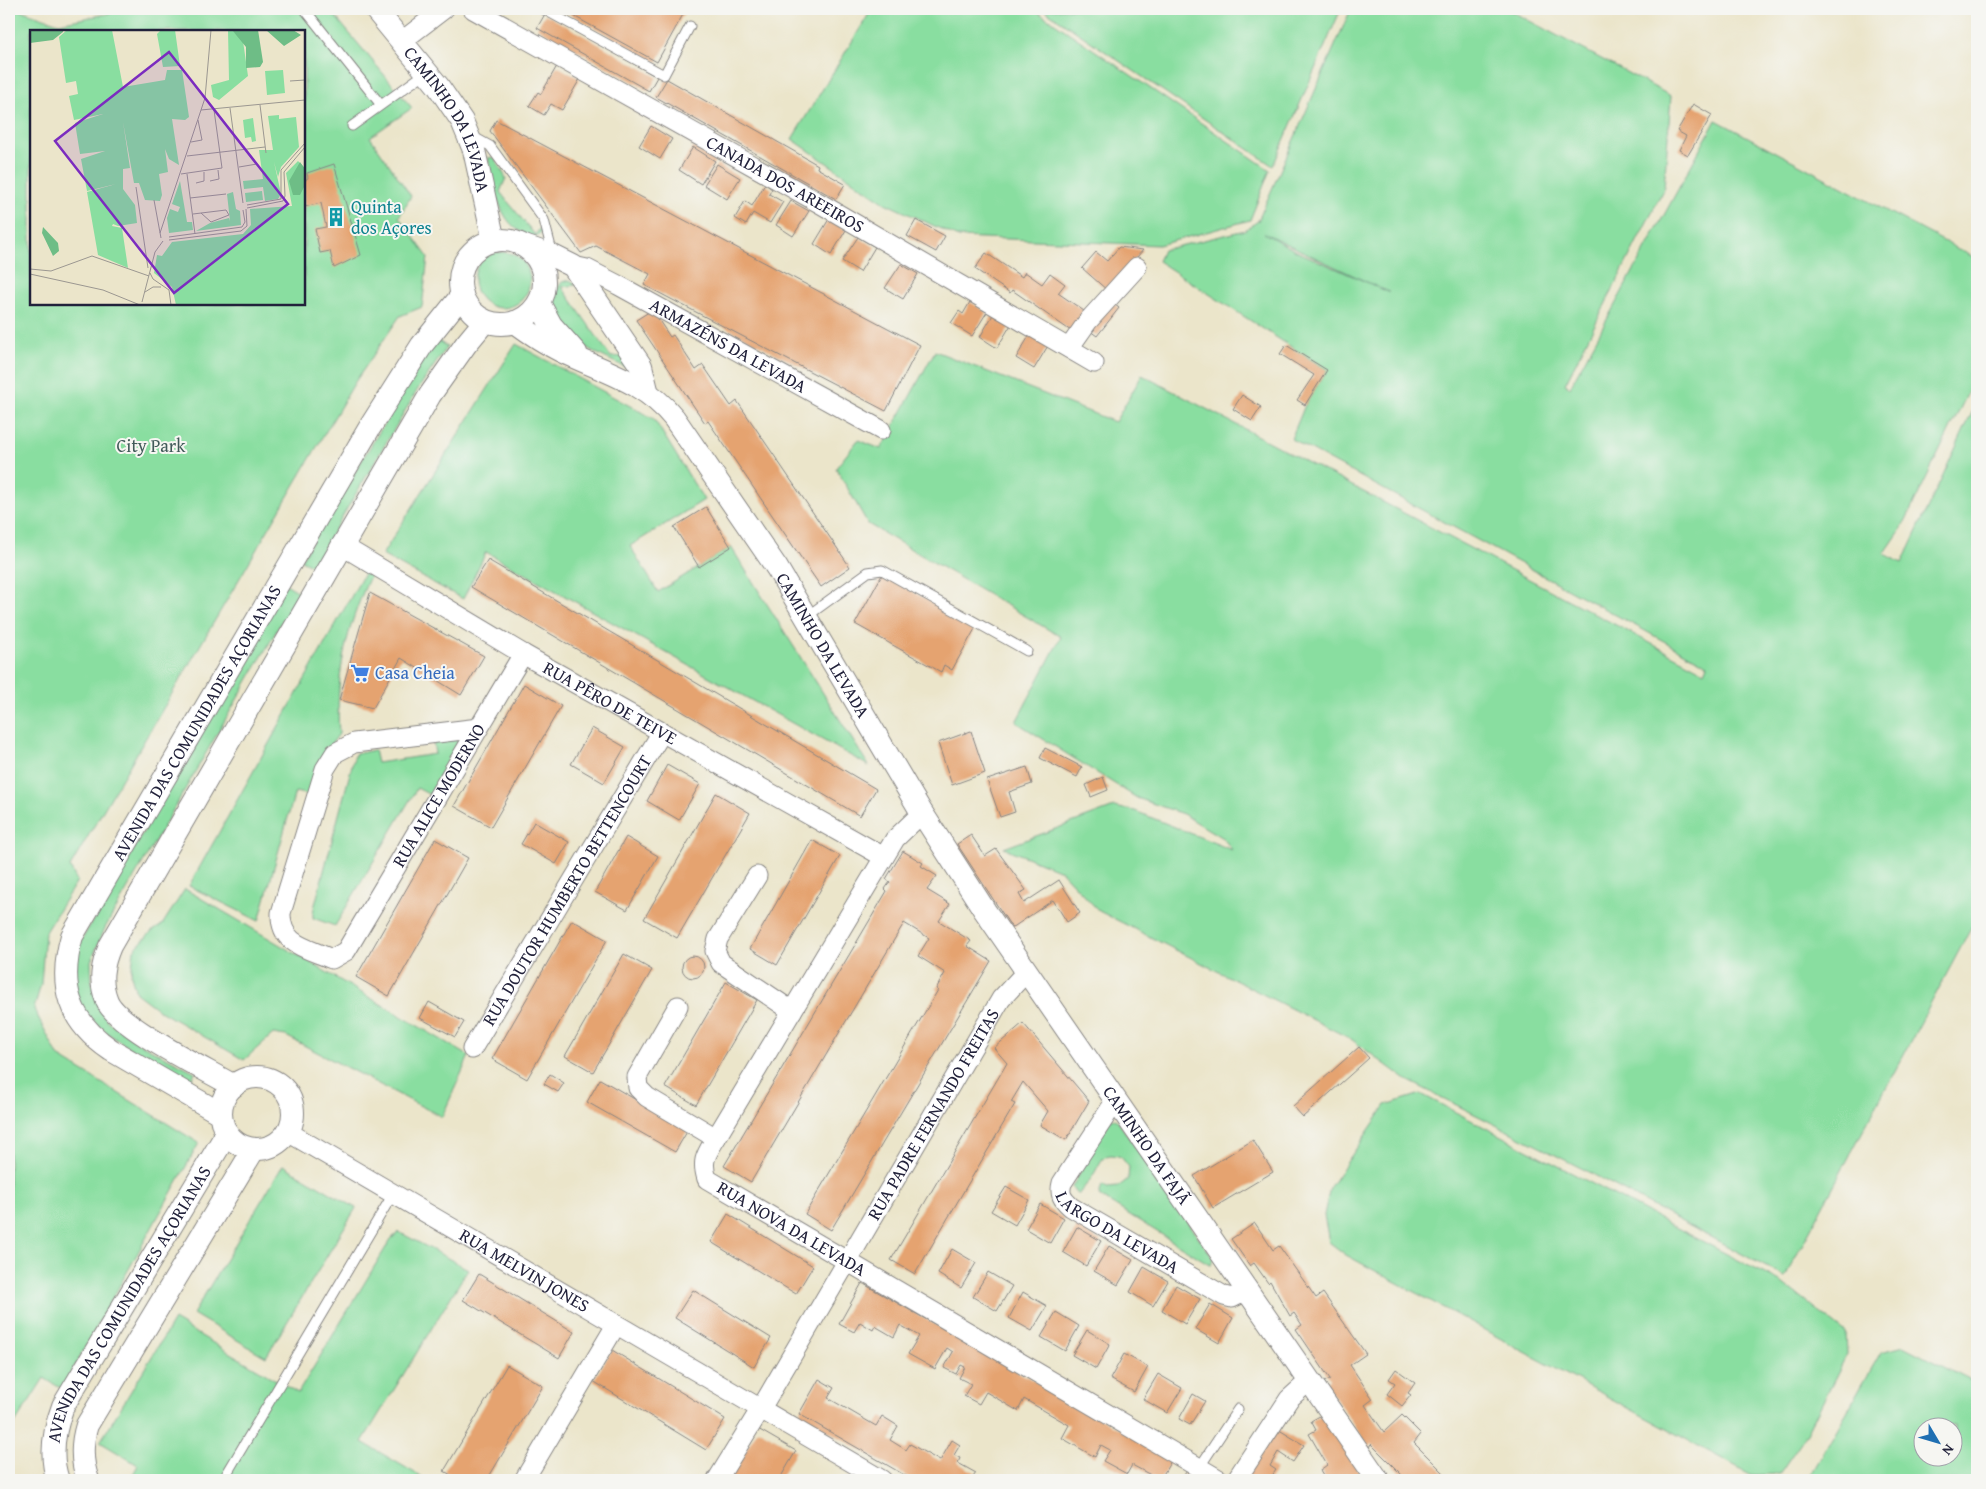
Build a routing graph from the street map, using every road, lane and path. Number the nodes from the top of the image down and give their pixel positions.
1 (375, 9) edge
2 (444, 9) edge
3 (473, 9) edge
4 (543, 9) edge
5 (306, 11) dead end
6 (690, 26) dead end
7 (402, 41) junction
8 (427, 72) junction
9 (381, 105) junction
10 (352, 126) dead end
11 (468, 135) junction
12 (494, 241) junction
13 (521, 244) junction
14 (553, 256) junction
15 (573, 266) junction
16 (1137, 267) dead end
17 (544, 276) junction
18 (462, 295) junction
19 (539, 303) junction
20 (485, 321) junction
21 (515, 322) junction
22 (1069, 348) junction
23 (586, 362) junction
24 (1094, 363) dead end
25 (647, 390) junction
26 (881, 430) dead end
27 (341, 546) junction
28 (806, 617) junction
29 (1027, 651) dead end
30 (523, 654) junction
31 (479, 728) junction
32 (662, 732) junction
33 (922, 813) junction
34 (884, 858) junction
35 (757, 876) dead end
36 (985, 911) joint
37 (1026, 972) junction
38 (678, 1006) dead end
39 (792, 1011) junction
40 (472, 1049) dead end
41 (234, 1086) junction
42 (1116, 1100) junction
43 (224, 1124) junction
44 (288, 1132) junction
45 (716, 1138) junction
46 (254, 1149) junction
47 (393, 1194) junction
48 (846, 1262) junction
49 (1248, 1290) junction
50 (616, 1325) junction
51 (1310, 1380) junction
52 (1238, 1409) dead end
53 (760, 1410) junction
54 (1199, 1468) junction
55 (58, 1480) edge
56 (88, 1480) edge
57 (223, 1480) edge
58 (524, 1480) edge
59 (717, 1480) edge
60 (882, 1480) edge
61 (1220, 1480) edge
62 (1236, 1480) edge
63 (1378, 1480) edge

1 - 7 street, CAMINHO DA LEVADA
2 - 7 street
3 - 22 street, CANADA DOS AREEIROS
4 - 6 lane
5 - 9 lane
7 - 8 street, CAMINHO DA LEVADA
8 - 9 lane
8 - 11 street, CAMINHO DA LEVADA
9 - 10 lane
11 - 12 street, CAMINHO DA LEVADA
11 - 14 lane
12 - 13 street
12 - 18 street
13 - 14 street, ARMAZÉNS DA LEVADA
13 - 17 street
14 - 15 street, ARMAZÉNS DA LEVADA
15 - 17 street
15 - 25 street
15 - 26 street, ARMAZÉNS DA LEVADA
16 - 22 street
17 - 19 street
18 - 20 street
18 - 43 street, AVENIDA DAS COMUNIDADES AÇORIANAS
19 - 21 street
19 - 23 street, CAMINHO DA LEVADA
20 - 21 street
20 - 27 street, AVENIDA DAS COMUNIDADES AÇORIANAS
21 - 23 street, CAMINHO DA LEVADA
22 - 24 street, CANADA DOS AREEIROS
23 - 25 street, CAMINHO DA LEVADA
25 - 28 street, CAMINHO DA LEVADA
27 - 30 street, RUA PÊRO DE TEIVE
27 - 41 street, AVENIDA DAS COMUNIDADES AÇORIANAS
28 - 29 lane
28 - 33 street, CAMINHO DA LEVADA
30 - 31 street, RUA ALICE MODERNO
30 - 32 street, RUA PÊRO DE TEIVE
31 - 31 street, RUA ALICE MODERNO
32 - 34 street, RUA PÊRO DE TEIVE
32 - 40 street, RUA DOUTOR HUMBERTO BETTENCOURT
33 - 34 street, RUA NOVA DA LEVADA
33 - 36 street, CAMINHO DA LEVADA
34 - 39 street, RUA NOVA DA LEVADA
35 - 39 street
36 - 37 street, CAMINHO DA FAJÃ
37 - 42 street, CAMINHO DA FAJÃ
37 - 48 street, RUA PADRE FERNANDO FREITAS
38 - 45 street
39 - 45 street, RUA NOVA DA LEVADA
41 - 43 street, AVENIDA DAS COMUNIDADES AÇORIANAS
41 - 44 street
42 - 49 street, CAMINHO DA FAJÃ
42 - 49 street, LARGO DA LEVADA
43 - 46 street, AVENIDA DAS COMUNIDADES AÇORIANAS
43 - 55 street, AVENIDA DAS COMUNIDADES AÇORIANAS
44 - 46 street
44 - 47 street, RUA MELVIN JONES
45 - 48 street, RUA NOVA DA LEVADA
46 - 56 street, AVENIDA DAS COMUNIDADES AÇORIANAS
47 - 50 street, RUA MELVIN JONES
47 - 57 lane
48 - 53 street, RUA PADRE FERNANDO FREITAS
48 - 54 street, RUA NOVA DA LEVADA
49 - 51 street, CAMINHO DA FAJÃ
50 - 53 street, RUA MELVIN JONES
50 - 58 street
51 - 62 street
51 - 63 street, CAMINHO DA FAJÃ
52 - 54 lane
53 - 59 street, RUA PADRE FERNANDO FREITAS
53 - 60 street, RUA MELVIN JONES
54 - 61 street, RUA NOVA DA LEVADA

